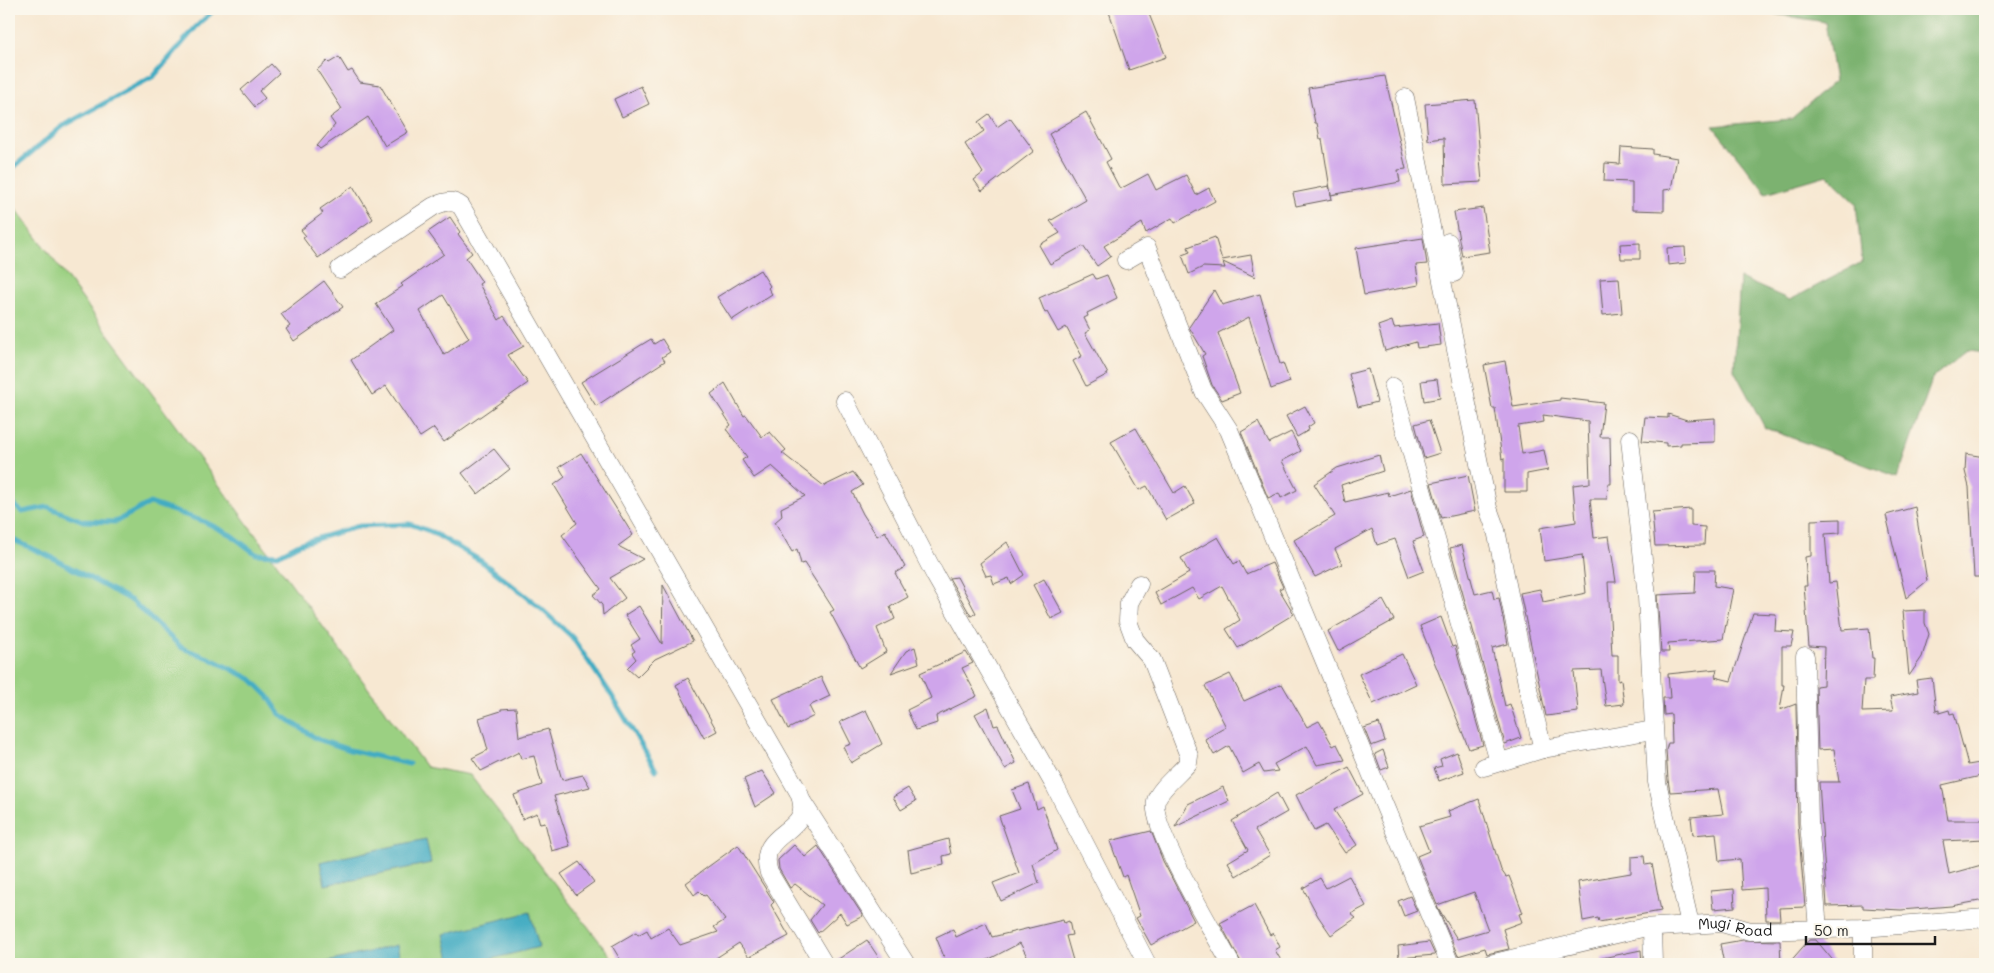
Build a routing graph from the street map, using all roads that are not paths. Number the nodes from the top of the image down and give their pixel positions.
1 (1405, 98) dead end
2 (1448, 242) dead end
3 (1126, 260) dead end
4 (340, 269) dead end
5 (1393, 387) dead end
6 (846, 401) dead end
7 (1630, 439) dead end
8 (1496, 530) junction
9 (1139, 584) dead end
10 (1805, 656) dead end
11 (1653, 730) junction
12 (1544, 749) junction
13 (803, 803) junction
14 (1985, 918) edge
15 (1690, 924) junction
16 (1863, 928) junction
17 (1652, 929) junction
18 (1818, 929) junction
19 (824, 964) edge
20 (906, 964) edge
21 (1147, 964) edge
22 (1231, 964) edge
23 (1450, 964) edge
24 (1490, 964) edge
25 (1653, 964) edge
26 (1863, 964) edge

1 - 8 street
2 - 8 street
3 - 23 street
4 - 13 street
5 - 12 street
6 - 21 street
7 - 11 street
8 - 12 street
9 - 22 street
10 - 18 street
11 - 12 street
11 - 15 street
13 - 19 street
13 - 20 street
14 - 16 street, Mugi Road
15 - 17 street, Mugi Road
15 - 18 street, Mugi Road
16 - 18 street, Mugi Road
16 - 26 street
17 - 24 street, Mugi Road
17 - 25 street

